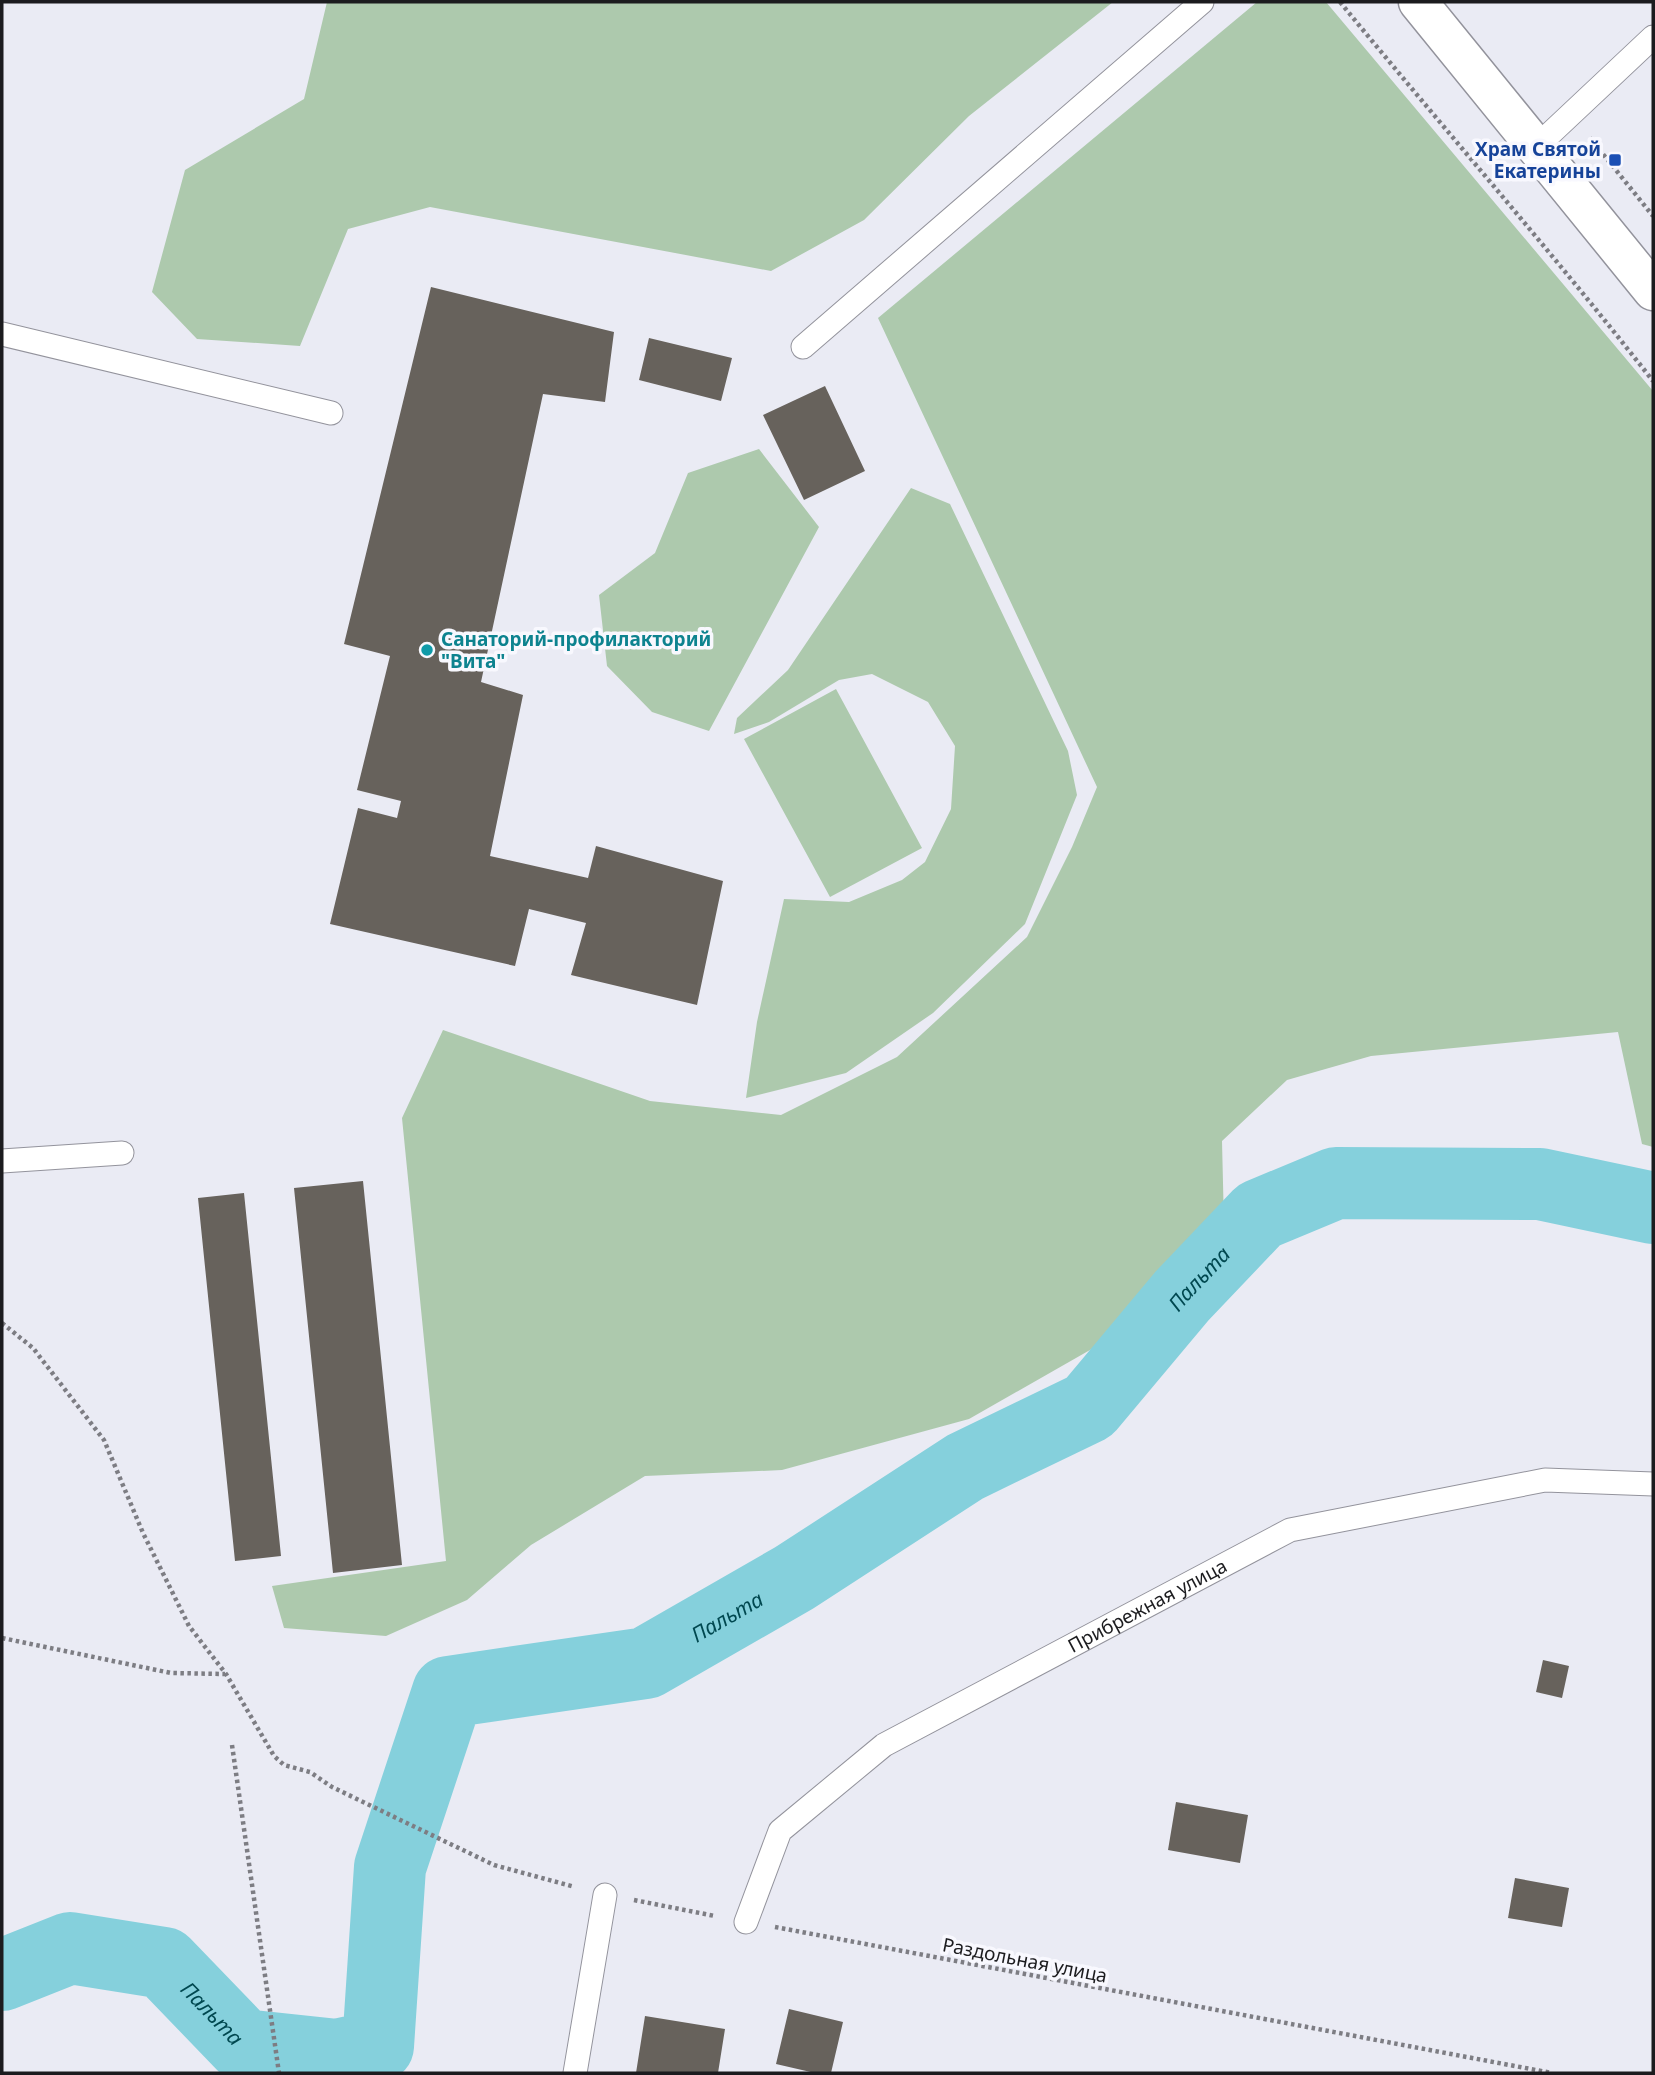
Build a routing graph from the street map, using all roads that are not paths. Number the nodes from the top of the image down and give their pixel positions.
1 (1202, 2) edge
2 (1418, 2) edge
3 (1653, 37) edge
4 (1536, 147) junction
5 (1653, 291) edge
6 (2, 334) edge
7 (803, 347) dead end
8 (331, 413) dead end
9 (122, 1153) dead end
10 (2, 1161) edge
11 (1653, 1484) edge
12 (605, 1895) road end
13 (746, 1922) road end
14 (575, 2073) edge

1 - 7 lane
2 - 4 main road
3 - 4 lane
4 - 5 main road
6 - 8 lane
9 - 10 lane
11 - 13 lane, Прибрежная улица
12 - 14 lane

